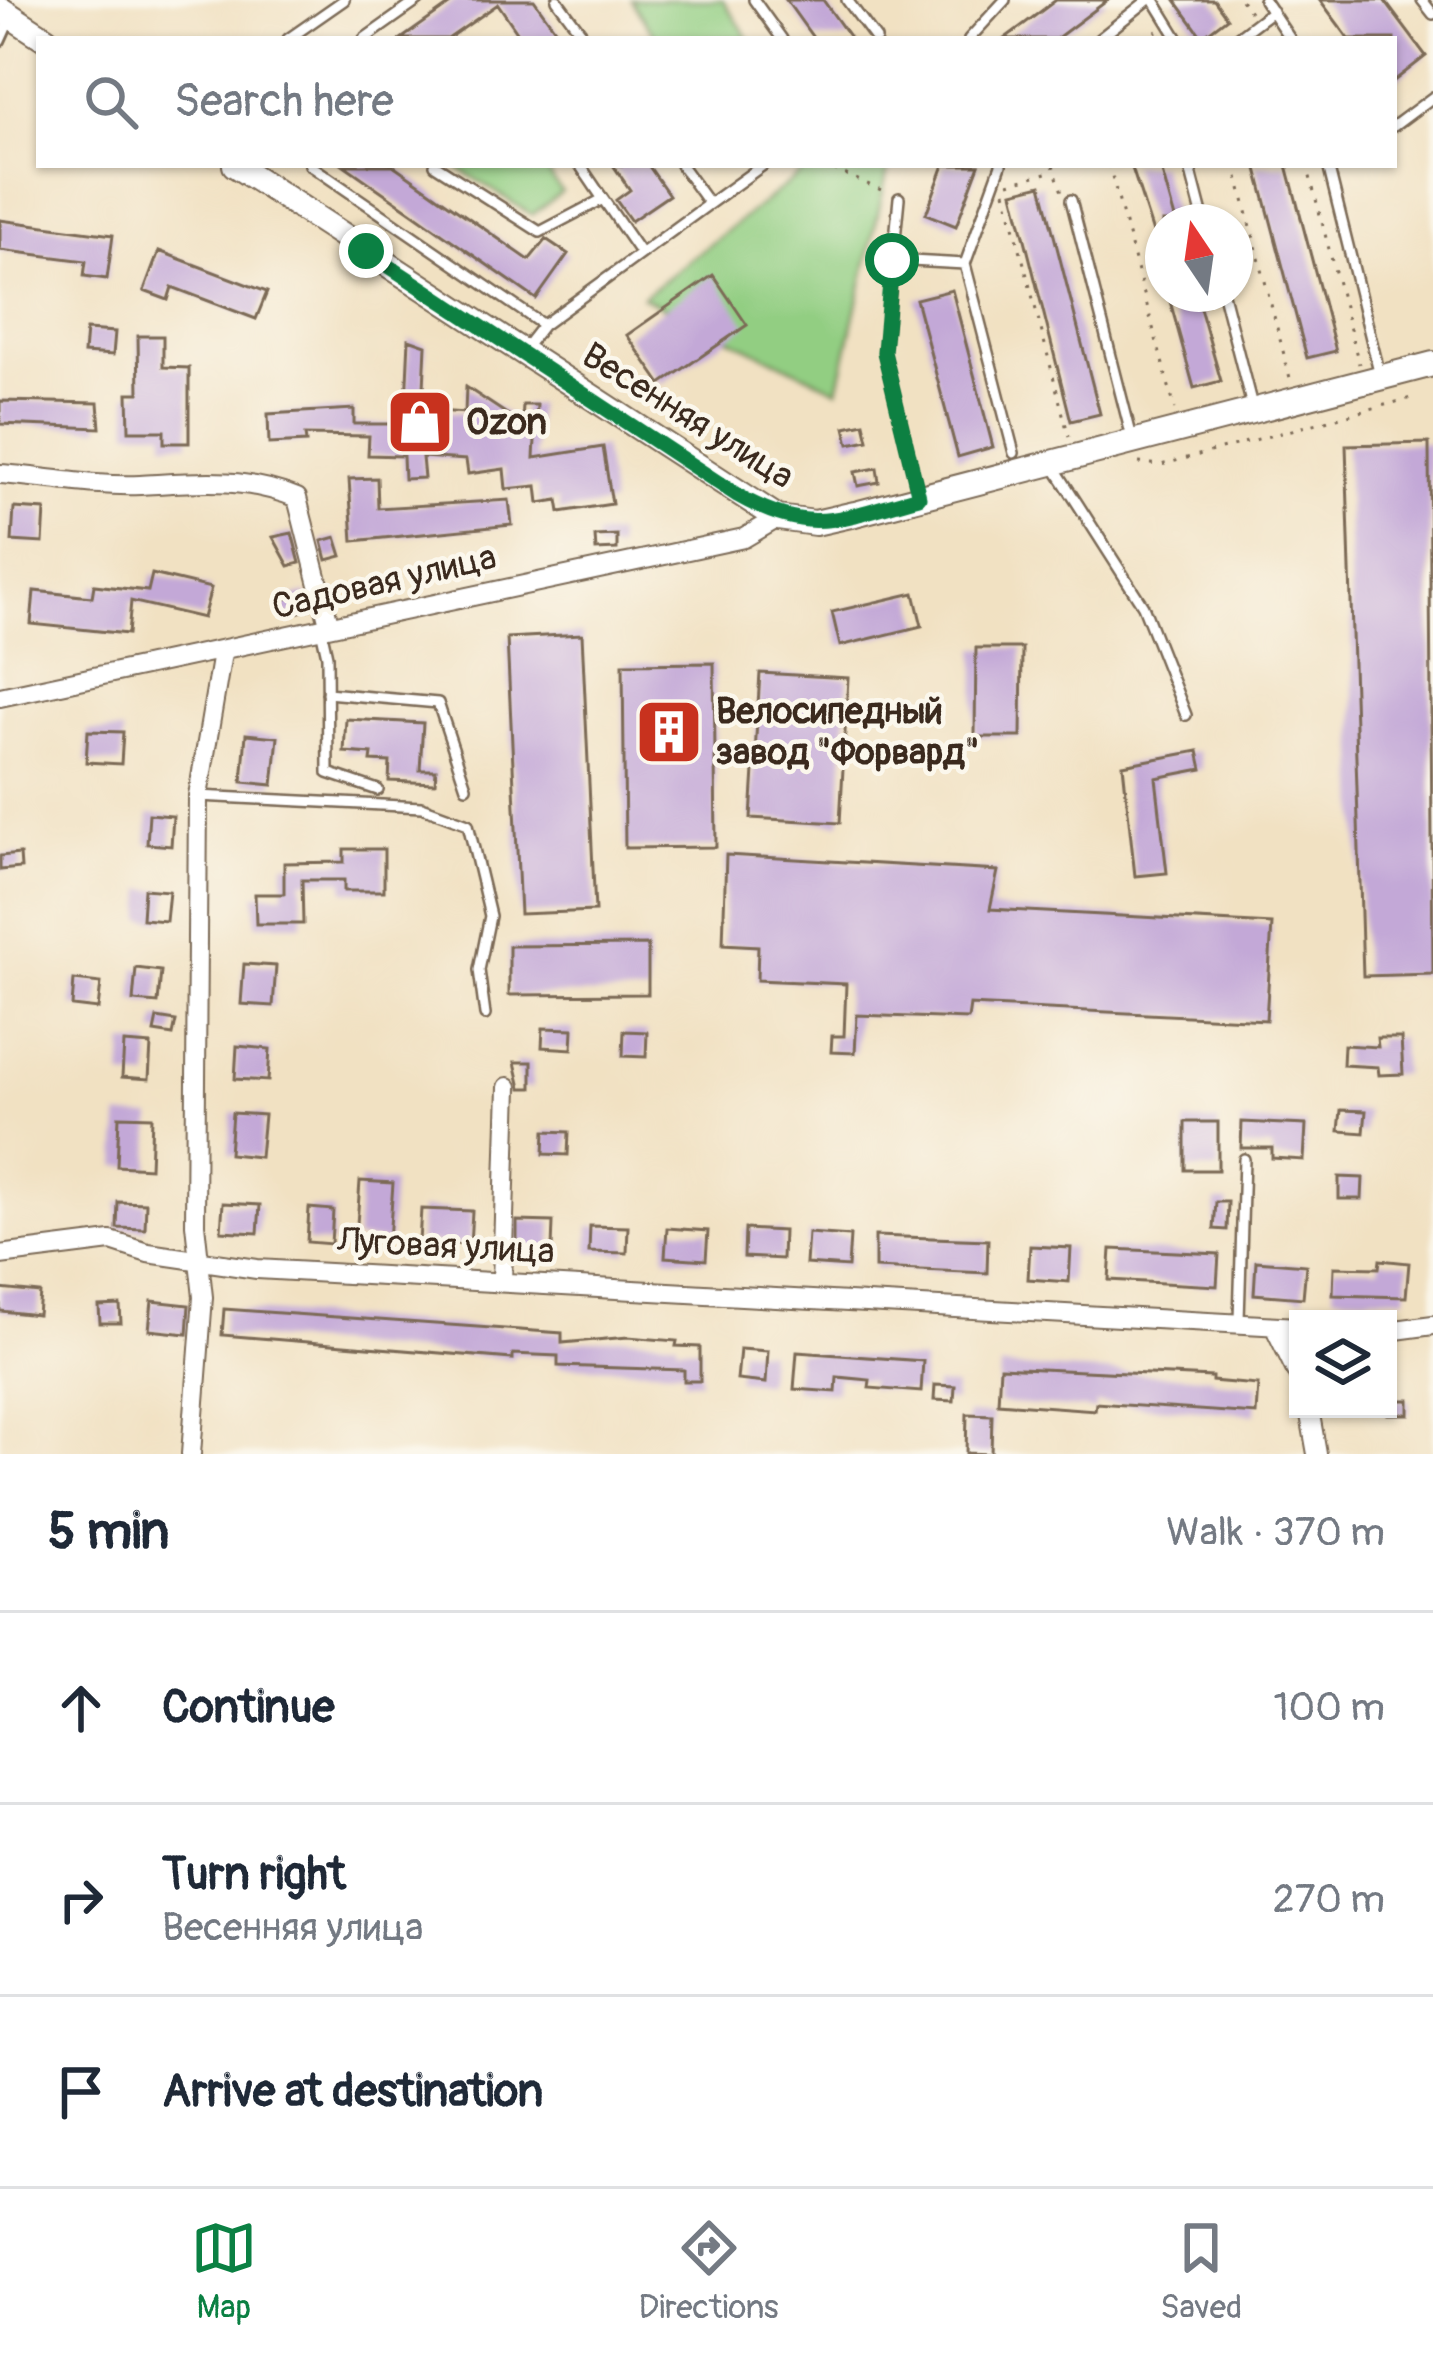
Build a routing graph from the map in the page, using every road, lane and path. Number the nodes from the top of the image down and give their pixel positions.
1 (344, 0) edge
2 (419, 0) edge
3 (754, 0) edge
4 (847, 0) edge
5 (1005, 0) edge
6 (1151, 0) edge
7 (1264, 0) edge
8 (1423, 0) edge
9 (563, 2) edge
10 (1272, 11) junction
11 (6, 13) edge
12 (1433, 14) edge
13 (41, 36) edge
14 (293, 36) edge
15 (368, 36) edge
16 (584, 36) edge
17 (780, 36) edge
18 (874, 36) edge
19 (972, 36) edge
20 (1103, 36) edge
21 (1176, 36) edge
22 (1238, 36) edge
23 (1288, 36) edge
24 (0, 41) edge
25 (1433, 97) edge
26 (1397, 124) edge
27 (242, 168) edge
28 (314, 168) edge
29 (440, 168) edge
30 (582, 168) edge
31 (683, 168) edge
32 (759, 168) edge
33 (830, 168) edge
34 (1001, 168) edge
35 (1054, 168) edge
36 (1110, 168) edge
37 (1190, 168) edge
38 (1236, 168) edge
39 (1308, 168) edge
40 (1329, 168) edge
41 (998, 185) junction
42 (899, 198) joint
43 (603, 199) junction
44 (1071, 200) joint
45 (709, 204) junction
46 (1199, 204) edge
47 (639, 251) junction
48 (892, 260) junction
49 (965, 263) junction
50 (1228, 312) edge
51 (543, 325) junction
52 (522, 353) junction
53 (1433, 364) edge
54 (1291, 380) dead end
55 (1372, 388) junction
56 (1415, 397) dead end
57 (1252, 410) junction
58 (1175, 411) dead end
59 (1070, 439) dead end
60 (1133, 442) junction
61 (1014, 453) dead end
62 (1051, 463) junction
63 (0, 474) edge
64 (919, 497) junction
65 (778, 518) junction
66 (325, 627) junction
67 (222, 653) junction
68 (327, 693) junction
69 (0, 697) edge
70 (1186, 715) dead end
71 (466, 787) dead end
72 (378, 790) dead end
73 (198, 796) junction
74 (485, 1015) dead end
75 (508, 1087) dead end
76 (1244, 1159) dead end
77 (0, 1255) edge
78 (200, 1261) junction
79 (502, 1282) junction
80 (1239, 1320) junction
81 (1274, 1325) junction
82 (1433, 1325) edge
83 (1289, 1326) edge
84 (1397, 1330) edge
85 (1289, 1356) edge
86 (1311, 1418) edge
87 (190, 1454) edge
88 (1317, 1454) edge

1 - 14 lane
2 - 15 lane
3 - 17 lane
4 - 18 lane
5 - 19 lane
6 - 20 lane
6 - 21 lane
7 - 10 lane
8 - 12 lane
9 - 16 lane
10 - 22 lane
10 - 23 lane
11 - 13 street
11 - 24 lane
25 - 26 lane
27 - 52 street, Весенняя улица
28 - 51 lane
29 - 43 lane
30 - 43 lane
31 - 45 lane
32 - 45 lane
33 - 42 path
34 - 41 lane
35 - 41 path
35 - 44 path
36 - 58 path
37 - 46 lane
38 - 54 path
39 - 55 path
40 - 55 lane
41 - 49 lane
41 - 59 path
42 - 48 lane
43 - 47 lane
44 - 60 lane
45 - 47 lane
47 - 51 lane
48 - 49 lane
48 - 64 lane
49 - 61 lane
50 - 57 lane
51 - 52 lane
52 - 65 street, Весенняя улица
53 - 55 street, Весенняя улица
55 - 56 path
55 - 57 street, Весенняя улица
55 - 60 path
57 - 60 street, Весенняя улица
60 - 62 street, Весенняя улица
62 - 64 street, Весенняя улица
62 - 70 lane
63 - 66 street
64 - 65 street, Весенняя улица
65 - 66 street, Садовая улица
66 - 67 street, Садовая улица
66 - 68 lane
67 - 69 street, Садовая улица
67 - 73 street
68 - 71 lane
68 - 72 lane
73 - 74 lane
73 - 78 street
75 - 79 street
76 - 80 lane
77 - 78 street, Луговая улица
78 - 79 street, Луговая улица
78 - 87 street
79 - 80 street, Луговая улица
80 - 81 street, Луговая улица
81 - 83 street, Луговая улица
81 - 85 street
82 - 84 street
86 - 88 street

